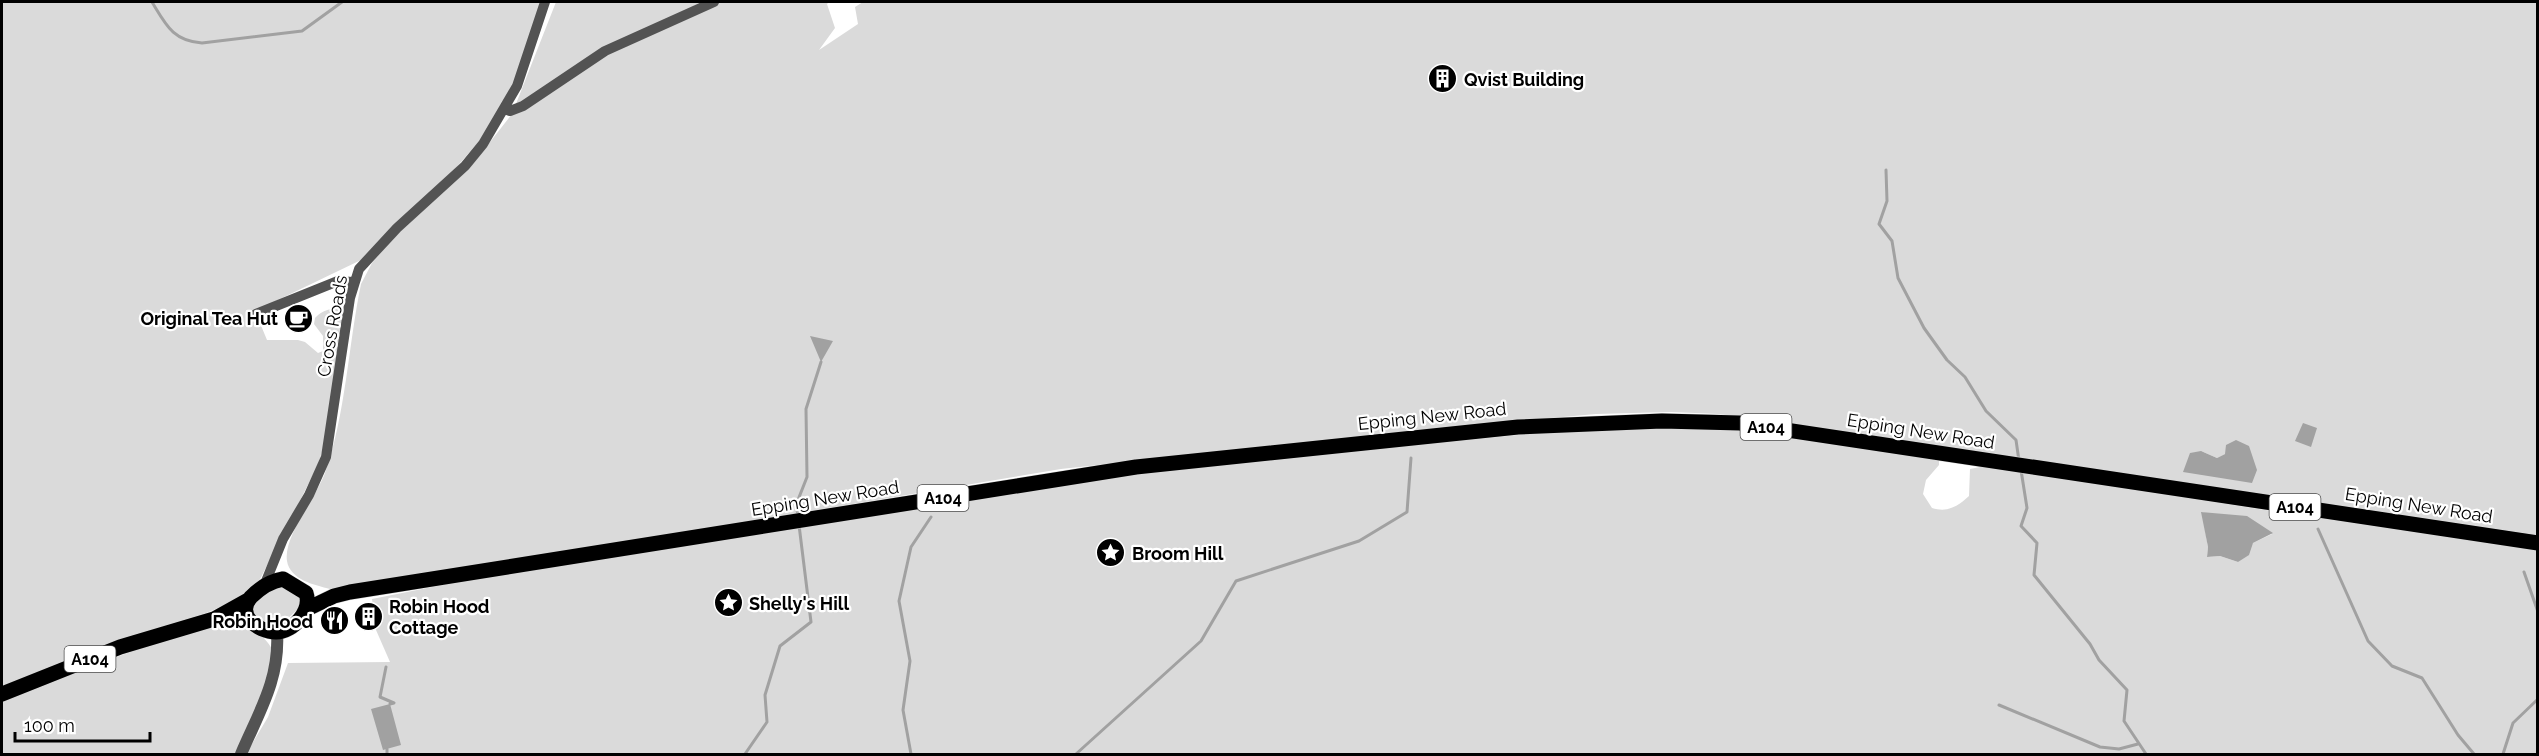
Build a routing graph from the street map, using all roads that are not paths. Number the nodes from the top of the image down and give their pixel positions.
1 (545, 2) edge
2 (714, 2) edge
3 (505, 109) junction
4 (353, 282) junction
5 (256, 315) dead end
6 (2538, 543) edge
7 (277, 560) junction
8 (287, 581) junction
9 (264, 586) junction
10 (301, 588) junction
11 (334, 596) junction
12 (248, 600) junction
13 (307, 609) junction
14 (214, 619) junction
15 (249, 620) junction
16 (277, 632) junction
17 (2, 694) edge
18 (241, 754) edge

1 - 3 street, Cross Roads
2 - 3 street
3 - 4 street, Cross Roads
4 - 5 street
4 - 7 street, Cross Roads
6 - 11 main road, Epping New Road / A104
7 - 8 street
7 - 9 street, Cross Roads
8 - 9 main road, A104
8 - 10 main road, A104
9 - 12 main road, A104
10 - 11 main road, Epping New Road / A104
10 - 13 main road
11 - 13 main road, Epping New Road / A104
12 - 14 main road, A104
12 - 15 main road
13 - 16 main road, A104
14 - 15 main road, A104
14 - 17 main road, A104
15 - 16 main road, A104
16 - 18 street

